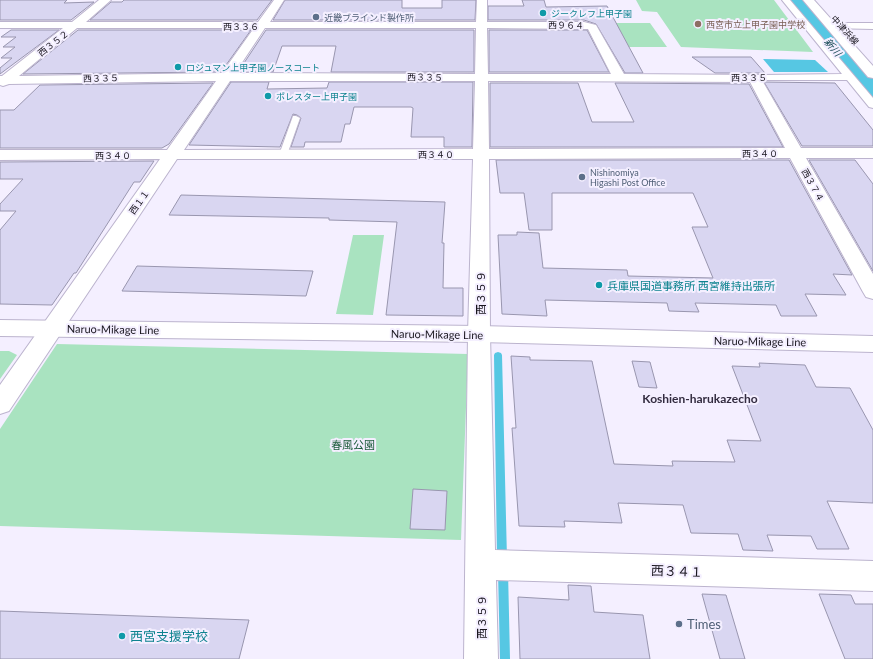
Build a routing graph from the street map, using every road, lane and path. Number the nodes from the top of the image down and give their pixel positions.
1 (106, 0) edge
2 (279, 0) edge
3 (482, 0) edge
4 (786, 0) edge
5 (808, 0) edge
6 (818, 0) edge
7 (0, 25) edge
8 (76, 25) junction
9 (482, 25) junction
10 (261, 26) junction
11 (836, 26) junction
12 (873, 26) edge
13 (873, 61) edge
14 (873, 74) edge
15 (226, 77) junction
16 (619, 77) junction
17 (850, 77) junction
18 (482, 78) junction
19 (754, 78) junction
20 (2, 81) edge
21 (873, 106) edge
22 (296, 118) dead end
23 (796, 153) junction
24 (873, 153) edge
25 (283, 154) junction
26 (480, 154) junction
27 (0, 155) edge
28 (172, 155) junction
29 (873, 292) edge
30 (0, 328) edge
31 (51, 328) junction
32 (479, 334) junction
33 (873, 344) edge
34 (0, 404) edge
35 (480, 565) junction
36 (873, 576) edge
37 (481, 659) edge

1 - 8 street, 西３５２
2 - 10 street, 西１１
3 - 9 street, 西３５９
4 - 17 street
5 - 11 street
6 - 11 street, 中津浜線
7 - 8 street, 西３３６
8 - 10 street, 西３３６
8 - 20 street, 西３５２
9 - 10 street, 西３３６
9 - 16 street, 西９６４
9 - 18 street, 西３５９
10 - 15 street, 西１１
11 - 12 street
11 - 13 street, 中津浜線
11 - 14 street
15 - 18 street, 西３３５
15 - 20 street, 西３３５
15 - 28 street, 西１１
16 - 18 street, 西３３５
16 - 19 street, 西３３５
17 - 19 street, 西３３５
17 - 21 street
18 - 26 street, 西３５９
19 - 23 street, 西３７４
22 - 25 lane
23 - 24 street, 西３４０
23 - 26 street, 西３４０
23 - 29 street, 西３７４
25 - 26 street, 西３４０
25 - 28 street, 西３４０
26 - 32 street, 西３５９
27 - 28 street, 西３４０
28 - 31 street, 西１１
30 - 31 street, Naruo-Mikage Line
31 - 32 street, Naruo-Mikage Line
31 - 34 street, 西１１
32 - 33 street, Naruo-Mikage Line
32 - 35 street, 西３５９
35 - 36 street, 西３４１
35 - 37 street, 西３５９

